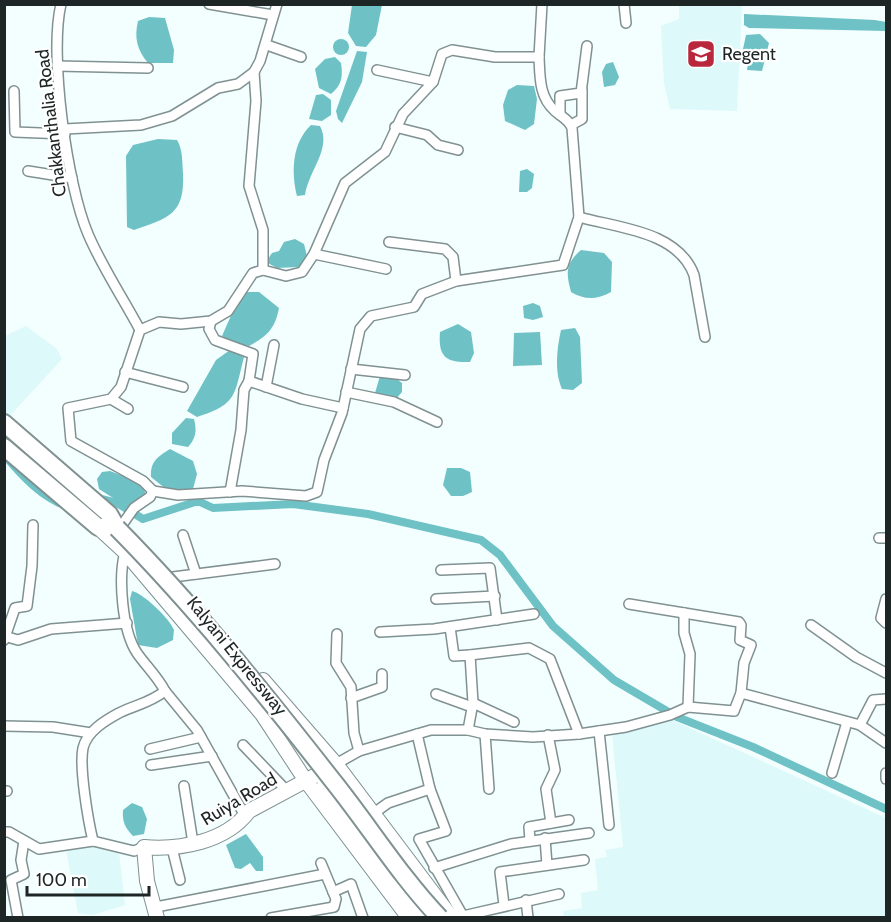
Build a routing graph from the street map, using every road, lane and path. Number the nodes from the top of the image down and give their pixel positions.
1 (62, 4) edge
2 (209, 4) edge
3 (277, 4) edge
4 (542, 4) edge
5 (624, 4) edge
6 (273, 15) junction
7 (626, 23) dead end
8 (267, 45) junction
9 (587, 46) dead end
10 (301, 57) dead end
11 (539, 57) junction
12 (57, 66) junction
13 (148, 68) dead end
14 (377, 70) dead end
15 (254, 72) junction
16 (433, 82) junction
17 (582, 89) junction
18 (14, 92) dead end
19 (560, 115) junction
20 (571, 125) junction
21 (395, 127) junction
22 (65, 131) junction
23 (458, 150) dead end
24 (28, 171) dead end
25 (72, 178) junction
26 (579, 217) junction
27 (389, 242) dead end
28 (314, 254) junction
29 (386, 269) dead end
30 (263, 270) junction
31 (456, 281) junction
32 (211, 321) junction
33 (140, 330) junction
34 (705, 337) dead end
35 (274, 345) dead end
36 (351, 369) junction
37 (125, 372) junction
38 (405, 375) dead end
39 (249, 381) junction
40 (183, 387) dead end
41 (266, 387) junction
42 (346, 392) junction
43 (111, 399) junction
44 (343, 408) junction
45 (128, 409) dead end
46 (437, 422) dead end
47 (4, 423) edge
48 (4, 447) edge
49 (153, 491) junction
50 (230, 492) junction
51 (121, 520) junction
52 (33, 525) dead end
53 (98, 528) junction
54 (183, 535) dead end
55 (125, 552) junction
56 (275, 564) dead end
57 (441, 570) dead end
58 (196, 574) junction
59 (173, 577) junction
60 (495, 596) junction
61 (436, 599) dead end
62 (886, 599) edge
63 (629, 604) dead end
64 (684, 613) junction
65 (534, 614) dead end
66 (497, 620) junction
67 (127, 623) junction
68 (886, 623) edge
69 (811, 625) dead end
70 (450, 627) junction
71 (380, 632) dead end
72 (337, 634) dead end
73 (5, 638) edge
74 (470, 655) junction
75 (886, 673) edge
76 (382, 674) dead end
77 (165, 691) junction
78 (741, 693) junction
79 (436, 694) dead end
80 (351, 698) junction
81 (886, 699) edge
82 (472, 705) junction
83 (684, 708) junction
84 (514, 722) dead end
85 (847, 722) junction
86 (860, 725) junction
87 (4, 726) edge
88 (468, 730) junction
89 (599, 731) junction
90 (91, 733) junction
91 (417, 734) junction
92 (485, 734) junction
93 (579, 734) junction
94 (548, 735) junction
95 (201, 737) junction
96 (886, 743) edge
97 (243, 745) dead end
98 (150, 749) dead end
99 (359, 751) junction
100 (212, 756) junction
101 (336, 764) junction
102 (151, 765) dead end
103 (832, 773) dead end
104 (886, 773) edge
105 (310, 779) junction
106 (886, 779) edge
107 (184, 786) dead end
108 (430, 789) junction
109 (489, 789) dead end
110 (287, 791) junction
111 (374, 813) junction
112 (245, 816) junction
113 (568, 820) dead end
114 (550, 823) junction
115 (609, 825) dead end
116 (4, 832) edge
117 (589, 833) dead end
118 (545, 838) junction
119 (530, 840) junction
120 (24, 841) junction
121 (93, 841) junction
122 (193, 843) junction
123 (144, 847) junction
124 (172, 848) junction
125 (584, 860) dead end
126 (321, 863) dead end
127 (547, 865) junction
128 (434, 868) junction
129 (325, 874) junction
130 (180, 880) dead end
131 (333, 892) junction
132 (559, 894) dead end
133 (526, 900) junction
134 (504, 905) junction
135 (156, 912) edge
136 (457, 917) edge
137 (18, 918) edge
138 (271, 918) edge
139 (363, 918) edge
140 (409, 918) edge
141 (427, 918) edge
142 (440, 918) edge
143 (528, 918) edge

1 - 12 street, Chakkanthalia Road
2 - 6 street
3 - 6 street
4 - 11 street
5 - 7 street
6 - 8 street
8 - 10 street
8 - 15 street
9 - 17 street
11 - 16 street
11 - 19 street
12 - 13 street
12 - 22 street, Chakkanthalia Road
14 - 16 street
15 - 22 street
15 - 30 street
16 - 21 street
17 - 19 street
17 - 20 street
18 - 22 street
19 - 20 street
20 - 26 street
21 - 23 street
21 - 28 street
22 - 25 street, Chakkanthalia Road
24 - 25 street
25 - 33 street, Chakkanthalia Road
26 - 31 street
26 - 34 street
27 - 31 street
28 - 29 street
28 - 30 street
30 - 32 street
31 - 36 street
32 - 33 street
32 - 39 street
33 - 37 street
35 - 41 street
36 - 38 street
36 - 42 street
37 - 40 street
37 - 43 street
39 - 41 street
39 - 50 street
41 - 44 street
42 - 44 street
42 - 46 street
43 - 45 street
43 - 49 street
44 - 50 street
47 - 51 highway, Kalyani Expressway
48 - 53 highway, Kalyani Expressway
49 - 50 street
49 - 51 street
51 - 53 highway
51 - 59 street, Kalyani Expressway
51 - 141 highway, Kalyani Expressway
51 - 142 highway, Kalyani Expressway, bridge
52 - 73 street
53 - 55 street, Kalyani Expressway
54 - 58 street
55 - 67 street
55 - 105 street, Kalyani Expressway
56 - 58 street
57 - 60 street
58 - 59 street
59 - 101 street, Kalyani Expressway
60 - 61 street
60 - 66 street
62 - 68 street
63 - 64 street
64 - 78 street
64 - 83 street
65 - 66 street
66 - 70 street
67 - 73 street
67 - 77 street
69 - 75 street
70 - 71 street
70 - 74 street
72 - 80 street
74 - 82 street
74 - 93 street
76 - 80 street
77 - 90 street
77 - 95 street
78 - 83 street
78 - 85 street
79 - 82 street
80 - 99 street
81 - 86 street
82 - 84 street
82 - 88 street
83 - 89 street
85 - 86 street
85 - 103 street
86 - 96 street
87 - 90 street
88 - 91 street
88 - 92 street
89 - 93 street
89 - 115 street
90 - 121 street
91 - 99 street
91 - 108 street
92 - 94 street
92 - 109 street
93 - 94 street
94 - 114 street
95 - 98 street
95 - 100 street
97 - 110 street
99 - 101 street
100 - 102 street
100 - 112 street
101 - 105 street, Ruiya Road
101 - 111 street, Kalyani Expressway
104 - 106 street
105 - 110 street, Ruiya Road
105 - 140 street, Kalyani Expressway
107 - 122 street
108 - 111 street
108 - 128 street
110 - 112 street, Ruiya Road
111 - 136 street, Kalyani Expressway
112 - 122 street, Ruiya Road
113 - 114 street
114 - 119 street
116 - 120 street
117 - 118 street
118 - 119 street
118 - 127 street
119 - 128 street
120 - 121 street
120 - 137 street
121 - 123 street
122 - 124 street, Ruiya Road
123 - 124 street, Ruiya Road
123 - 135 street
124 - 130 street
125 - 127 street
126 - 129 street
127 - 134 street
128 - 136 street
129 - 131 street
129 - 135 street
131 - 138 street
131 - 139 street
132 - 133 street
133 - 134 street
133 - 143 street
134 - 136 street

